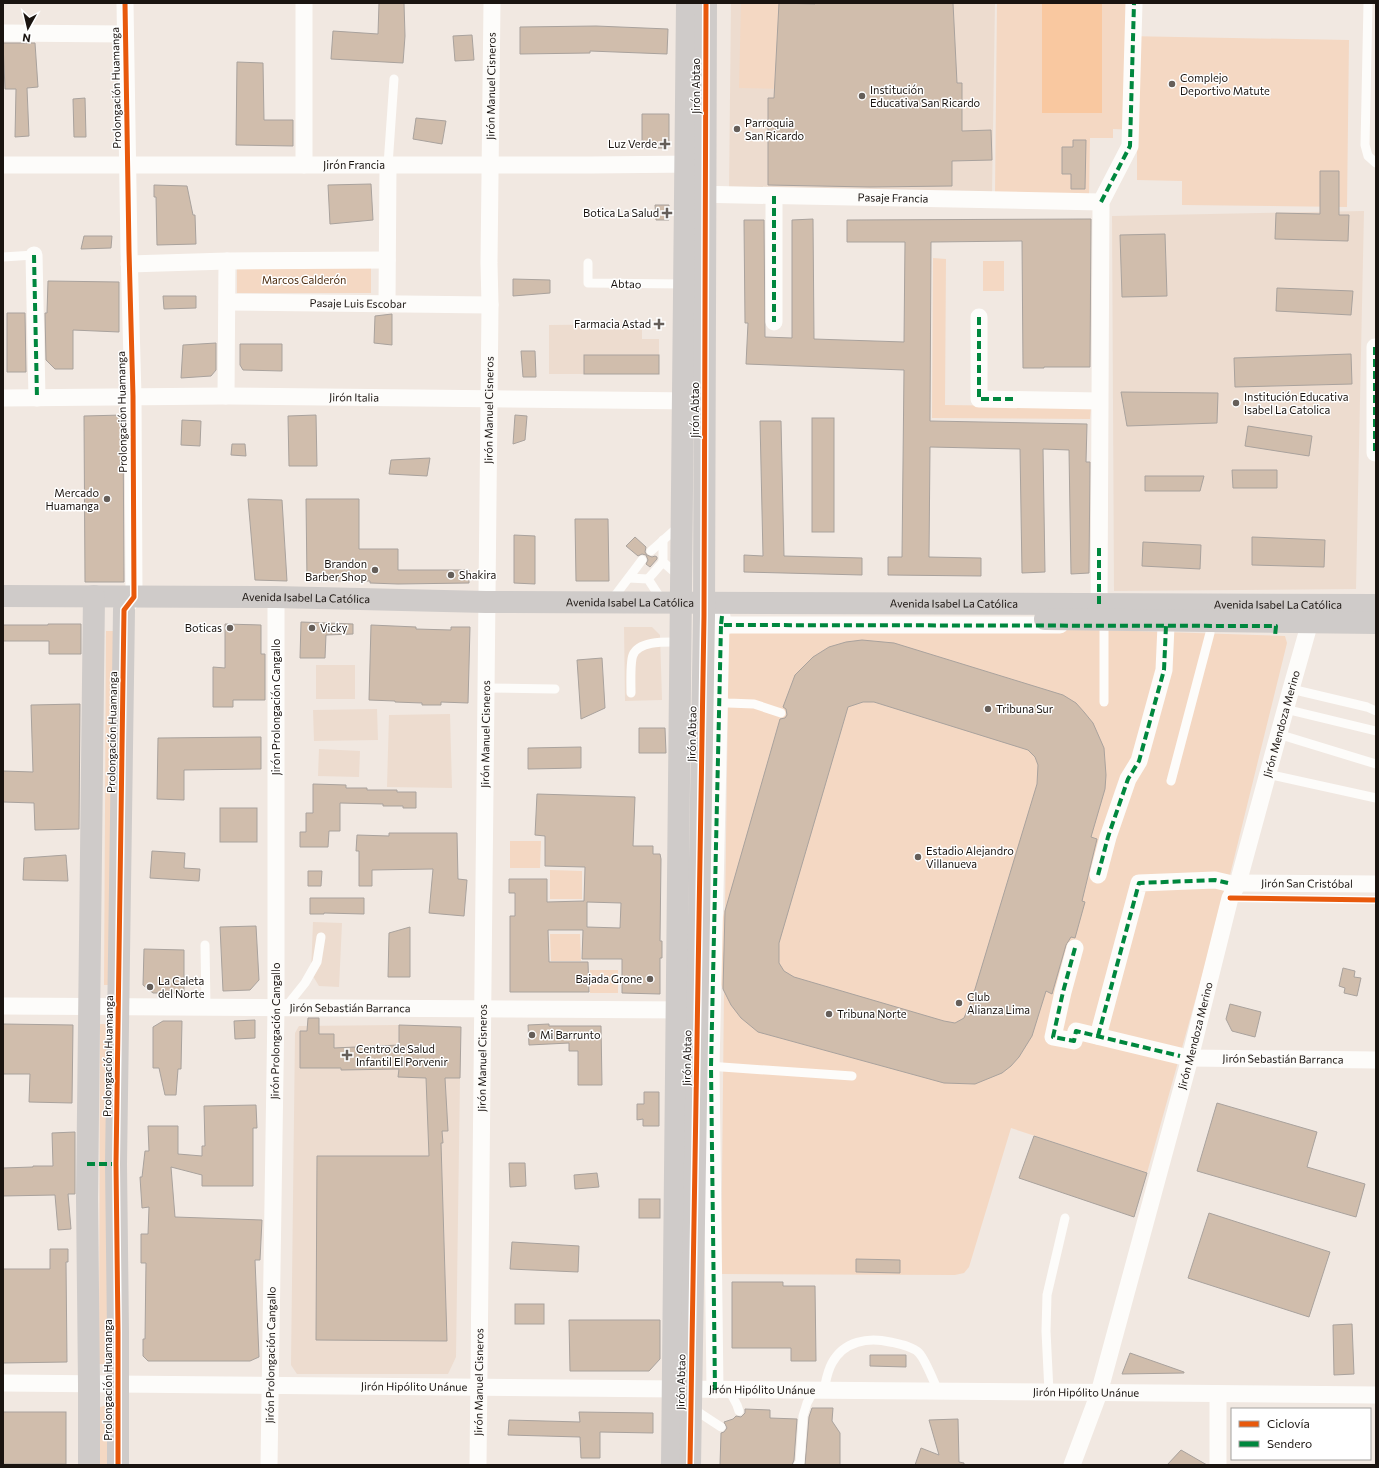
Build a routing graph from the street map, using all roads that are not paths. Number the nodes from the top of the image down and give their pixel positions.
1 (125, 3) edge
2 (304, 3) edge
3 (492, 3) edge
4 (687, 3) edge
5 (706, 3) edge
6 (1134, 3) edge
7 (1368, 3) edge
8 (3, 33) edge
9 (125, 34) junction
10 (394, 79) dead end
11 (1376, 163) edge
12 (696, 164) junction
13 (3, 165) edge
14 (127, 165) junction
15 (304, 165) junction
16 (388, 165) junction
17 (491, 165) junction
18 (695, 194) junction
19 (774, 196) junction
20 (1101, 202) junction
21 (34, 255) joint
22 (3, 257) edge
23 (387, 260) junction
24 (227, 261) junction
25 (588, 263) dead end
26 (129, 264) junction
27 (684, 284) junction
28 (227, 302) junction
29 (387, 304) junction
30 (490, 305) junction
31 (979, 317) dead end
32 (774, 322) dead end
33 (1375, 346) dead end
34 (1375, 393) edge
35 (133, 396) junction
36 (226, 396) junction
37 (3, 398) edge
38 (37, 398) junction
39 (488, 398) junction
40 (683, 400) junction
41 (705, 400) junction
42 (1099, 401) junction
43 (1375, 453) dead end
44 (682, 524) junction
45 (663, 540) junction
46 (651, 551) dead end
47 (642, 560) dead end
48 (663, 562) junction
49 (629, 578) junction
50 (681, 578) junction
51 (648, 579) junction
52 (3, 596) edge
53 (610, 602) junction
54 (94, 603) junction
55 (129, 603) junction
56 (276, 604) junction
57 (1376, 605) edge
58 (675, 606) junction
59 (486, 608) junction
60 (3, 609) edge
61 (1310, 614) junction
62 (713, 615) junction
63 (1103, 617) junction
64 (1376, 622) edge
65 (1210, 624) junction
66 (1166, 626) junction
67 (1275, 636) dead end
68 (681, 642) junction
69 (486, 688) junction
70 (555, 689) dead end
71 (1290, 689) junction
72 (631, 693) dead end
73 (711, 701) junction
74 (1104, 702) dead end
75 (1373, 707) edge
76 (1285, 709) junction
77 (781, 713) dead end
78 (1376, 731) edge
79 (1278, 734) junction
80 (1376, 764) edge
81 (1268, 774) junction
82 (1171, 781) dead end
83 (1376, 798) edge
84 (1098, 875) dead end
85 (1233, 883) junction
86 (1376, 884) edge
87 (321, 937) dead end
88 (205, 945) dead end
89 (1076, 948) dead end
90 (3, 1006) edge
91 (89, 1006) junction
92 (118, 1006) junction
93 (206, 1007) junction
94 (280, 1007) junction
95 (483, 1009) junction
96 (687, 1010) junction
97 (1098, 1036) junction
98 (1185, 1057) junction
99 (1376, 1060) edge
100 (704, 1066) junction
101 (852, 1076) dead end
102 (1065, 1218) dead end
103 (3, 1383) edge
104 (89, 1384) junction
105 (118, 1384) junction
106 (270, 1385) junction
107 (479, 1387) junction
108 (722, 1390) junction
109 (819, 1390) junction
110 (938, 1391) junction
111 (1049, 1392) junction
112 (1099, 1393) junction
113 (1218, 1394) junction
114 (685, 1395) junction
115 (1376, 1395) edge
116 (739, 1411) dead end
117 (721, 1426) dead end
118 (89, 1465) edge
119 (118, 1465) edge
120 (270, 1465) edge
121 (478, 1465) edge
122 (672, 1465) edge
123 (690, 1465) edge
124 (798, 1465) edge
125 (1072, 1465) edge
126 (1218, 1465) edge

1 - 9 street, Prolongación Huamanga
2 - 15 street
3 - 17 street, Jirón Manuel Cisneros
4 - 12 street, Jirón Abtao
5 - 12 street, Jirón Abtao
6 - 20 street
7 - 11 lane
8 - 9 street
9 - 14 street, Prolongación Huamanga
10 - 16 lane
12 - 17 street, Jirón Francia
12 - 18 street, Jirón Abtao
13 - 14 street, Jirón Francia
14 - 15 street, Jirón Francia
14 - 26 street, Prolongación Huamanga
15 - 16 street, Jirón Francia
16 - 17 street, Jirón Francia
16 - 23 street
17 - 30 street, Jirón Manuel Cisneros
18 - 19 street, Pasaje Francia
18 - 27 street, Jirón Abtao
18 - 41 street, Jirón Abtao
19 - 20 street, Pasaje Francia
19 - 32 street
20 - 42 street
21 - 22 lane
21 - 38 street
23 - 24 street
23 - 29 street
24 - 26 street
24 - 28 street
25 - 27 lane, Abtao
26 - 35 street, Prolongación Huamanga
27 - 40 street, Jirón Abtao
28 - 29 street, Pasaje Luis Escobar
28 - 36 street
29 - 30 street, Pasaje Luis Escobar
30 - 39 street, Jirón Manuel Cisneros
31 - 42 street
33 - 34 street
34 - 43 street
35 - 36 street, Jirón Italia
35 - 38 street, Jirón Italia
35 - 55 street, Prolongación Huamanga
36 - 39 street, Jirón Italia
37 - 38 street, Jirón Italia
39 - 40 street, Jirón Italia
39 - 59 street, Jirón Manuel Cisneros
40 - 41 street, Jirón Italia
40 - 44 street, Jirón Abtao
41 - 62 street, Jirón Abtao
42 - 63 street
44 - 45 lane
44 - 50 street, Jirón Abtao
45 - 46 lane
45 - 48 lane
47 - 49 lane
48 - 50 lane
48 - 51 lane
49 - 51 lane
49 - 53 lane
50 - 58 street, Jirón Abtao
51 - 58 lane
52 - 54 street, Avenida Isabel La Católica
53 - 58 street, Avenida Isabel La Católica
53 - 59 street, Avenida Isabel La Católica
54 - 55 street, Avenida Isabel La Católica
54 - 60 street, Avenida Isabel La Católica
54 - 91 street, Prolongación Huamanga
55 - 56 street, Avenida Isabel La Católica
55 - 92 street, Prolongación Huamanga
56 - 59 street, Avenida Isabel La Católica
56 - 94 street, Jirón Prolongación Cangallo
57 - 61 street, Avenida Isabel La Católica
58 - 59 street, Avenida Isabel La Católica
58 - 62 street, Avenida Isabel La Católica
58 - 68 street, Jirón Abtao
59 - 69 street, Jirón Manuel Cisneros
61 - 63 street, Avenida Isabel La Católica
61 - 64 street, Avenida Isabel La Católica
61 - 65 street, Avenida Isabel La Católica
61 - 71 street, Jirón Mendoza Merino
62 - 63 street, Avenida Isabel La Católica
62 - 73 street, Jirón Abtao
63 - 65 street, Avenida Isabel La Católica
63 - 66 street
63 - 74 lane
65 - 66 street
65 - 67 street
65 - 82 lane
66 - 84 street
68 - 72 lane
68 - 96 street, Jirón Abtao
69 - 70 lane
69 - 95 street, Jirón Manuel Cisneros
71 - 75 lane
71 - 76 street, Jirón Mendoza Merino
73 - 77 lane
73 - 96 street, Jirón Abtao
73 - 100 street
76 - 78 lane
76 - 79 street, Jirón Mendoza Merino
79 - 80 lane
79 - 81 street, Jirón Mendoza Merino
81 - 83 lane
81 - 85 street, Jirón Mendoza Merino
85 - 86 street, Jirón San Cristóbal
85 - 97 street, Jirón San Cristóbal
85 - 98 street, Jirón Mendoza Merino
87 - 94 lane
88 - 93 lane
89 - 97 street, Jirón Sebastián Barranca
90 - 91 street, Jirón Sebastián Barranca
91 - 92 street, Jirón Sebastián Barranca
91 - 104 street, Prolongación Huamanga
92 - 93 street, Jirón Sebastián Barranca
92 - 105 street, Prolongación Huamanga
93 - 94 street, Jirón Sebastián Barranca
94 - 95 street, Jirón Sebastián Barranca
94 - 106 street, Jirón Prolongación Cangallo
95 - 96 street, Jirón Sebastián Barranca
95 - 107 street, Jirón Manuel Cisneros
96 - 100 street, Jirón Abtao
96 - 114 street, Jirón Abtao
97 - 98 street, Jirón Sebastián Barranca
98 - 99 street, Jirón Sebastián Barranca
98 - 112 street, Jirón Mendoza Merino
100 - 101 lane
100 - 108 street
100 - 114 street, Jirón Abtao
102 - 111 lane
103 - 104 street, Jirón Hipólito Unánue
104 - 105 street, Jirón Hipólito Unánue
104 - 118 street, Prolongación Huamanga
105 - 106 street, Jirón Hipólito Unánue
105 - 119 street, Prolongación Huamanga
106 - 107 street, Jirón Hipólito Unánue
106 - 120 street, Jirón Prolongación Cangallo
107 - 114 street, Jirón Hipólito Unánue
107 - 121 street, Jirón Manuel Cisneros
108 - 109 street, Jirón Hipólito Unánue
108 - 114 street, Jirón Hipólito Unánue
108 - 116 lane
109 - 110 street, Jirón Hipólito Unánue
109 - 110 lane
109 - 124 lane
110 - 111 street, Jirón Hipólito Unánue
111 - 112 street, Jirón Hipólito Unánue
112 - 113 street, Jirón Hipólito Unánue
112 - 125 street, Jirón Mendoza Merino
113 - 115 street, Jirón Hipólito Unánue
113 - 126 street
114 - 117 lane
114 - 122 street, Jirón Abtao
114 - 123 street, Jirón Abtao

